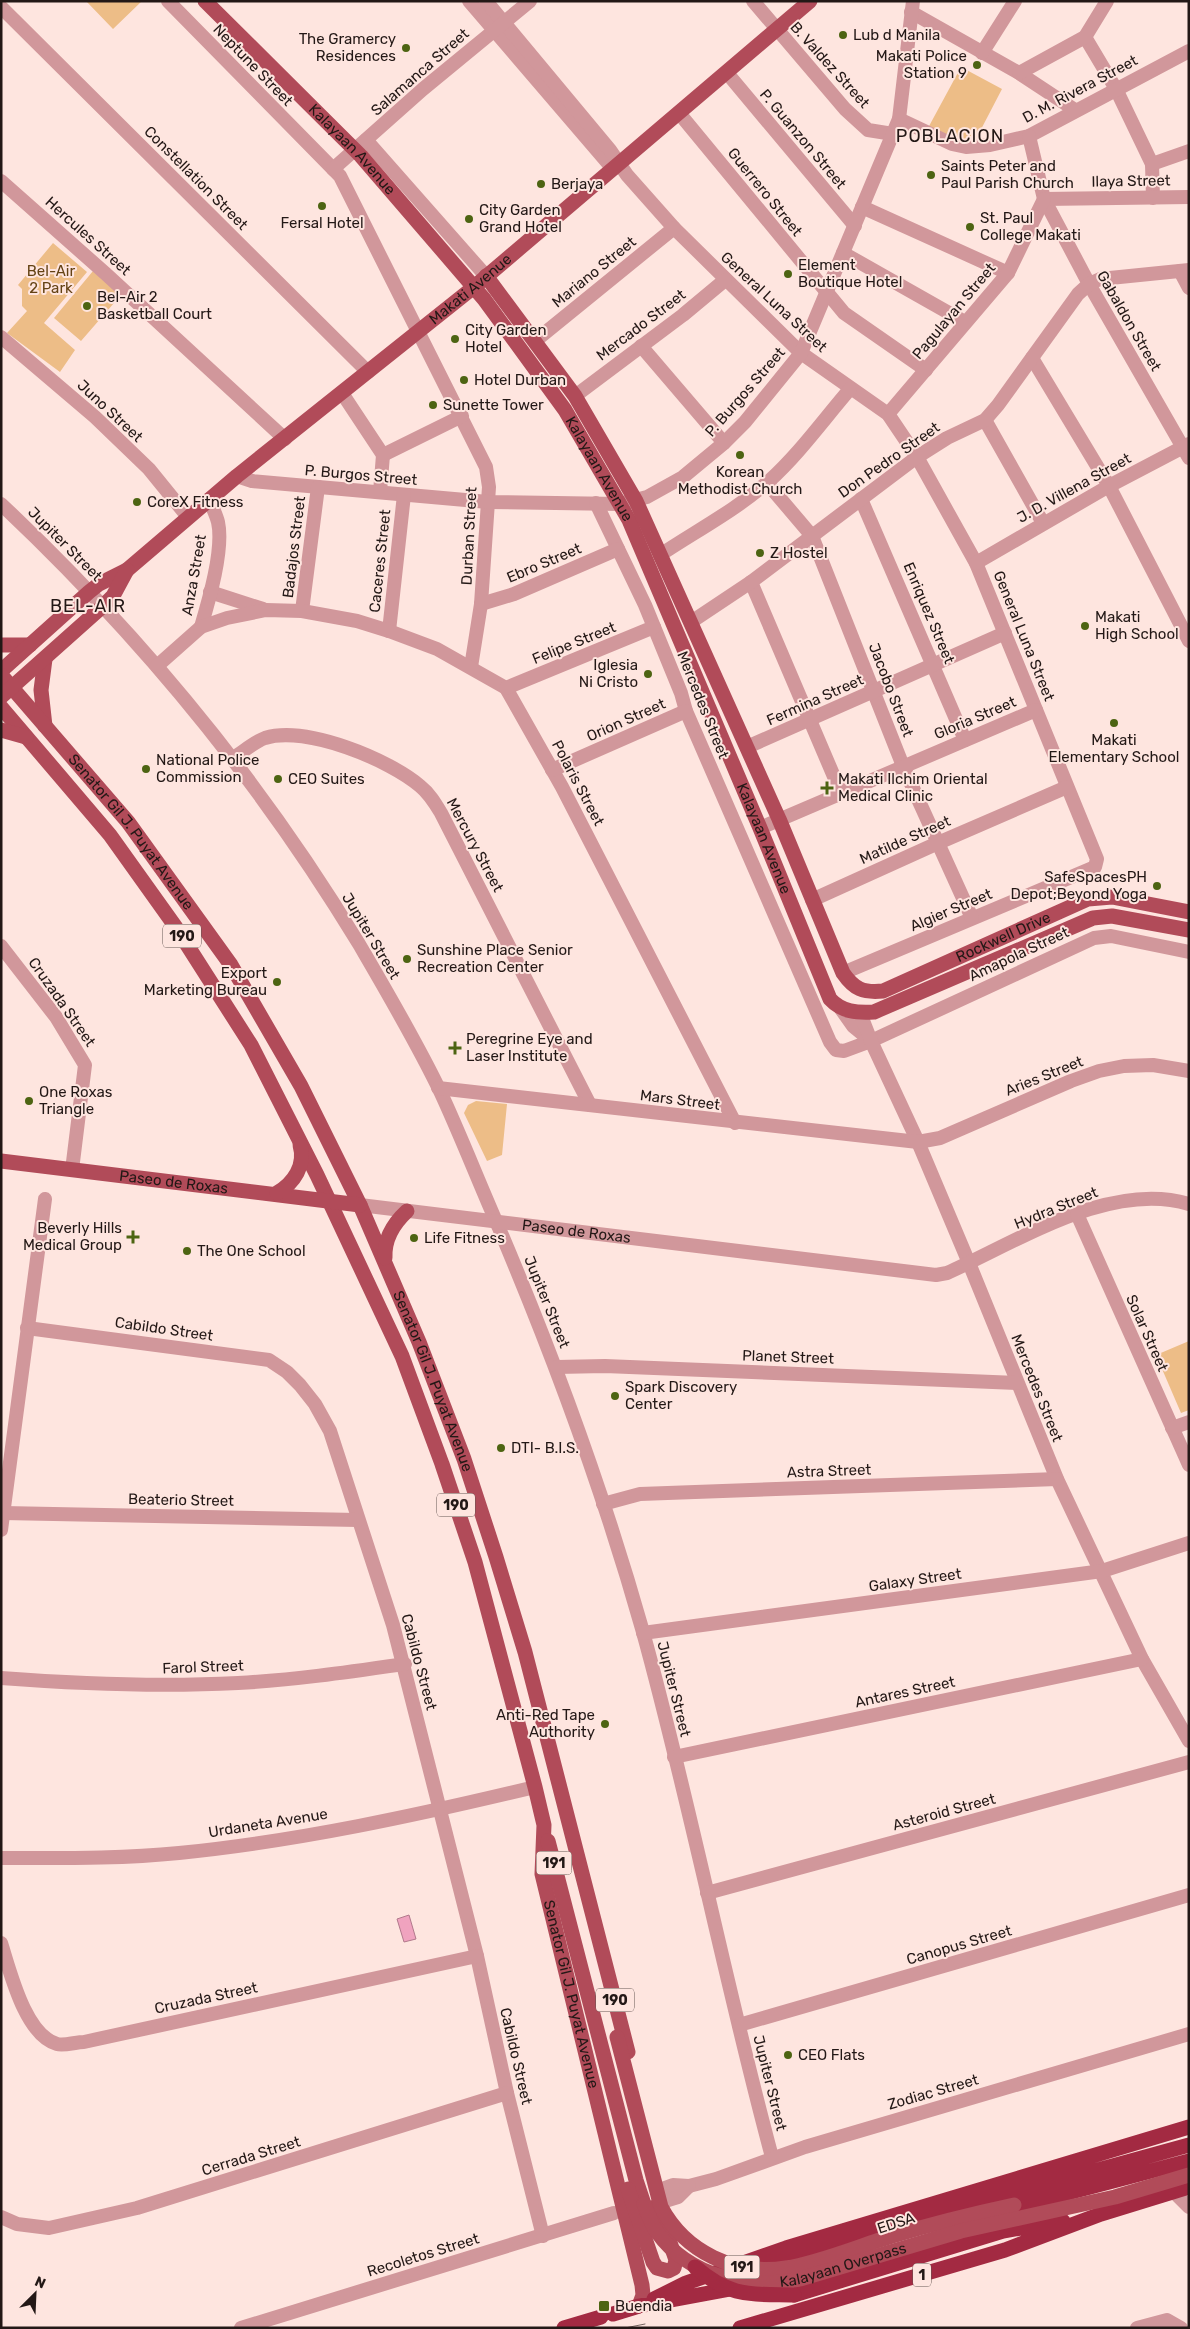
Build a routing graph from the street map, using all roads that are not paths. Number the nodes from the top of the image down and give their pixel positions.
1 (168, 1) edge
2 (205, 1) edge
3 (469, 1) edge
4 (486, 1) edge
5 (530, 1) edge
6 (753, 1) edge
7 (810, 1) edge
8 (1107, 1) edge
9 (1013, 2) edge
10 (1, 7) edge
11 (912, 7) edge
12 (499, 26) junction
13 (777, 30) junction
14 (1085, 37) junction
15 (1189, 51) edge
16 (982, 53) junction
17 (727, 73) junction
18 (1019, 73) junction
19 (1116, 89) junction
20 (1075, 110) junction
21 (679, 113) junction
22 (899, 119) junction
23 (892, 134) junction
24 (1029, 136) junction
25 (360, 145) junction
26 (1189, 151) edge
27 (1152, 164) junction
28 (616, 166) junction
29 (333, 169) junction
30 (1, 181) edge
31 (1189, 197) edge
32 (1153, 198) junction
33 (1044, 199) junction
34 (862, 207) junction
35 (854, 226) junction
36 (674, 228) junction
37 (843, 253) junction
38 (1184, 270) edge
39 (1008, 273) junction
40 (486, 276) junction
41 (725, 280) junction
42 (1089, 284) junction
43 (474, 288) junction
44 (1189, 288) edge
45 (827, 292) junction
46 (965, 322) junction
47 (419, 332) junction
48 (1, 337) edge
49 (535, 342) junction
50 (641, 346) junction
51 (801, 353) junction
52 (1032, 358) junction
53 (926, 370) junction
54 (368, 372) junction
55 (850, 388) junction
56 (342, 393) junction
57 (575, 396) junction
58 (888, 414) junction
59 (462, 416) junction
60 (985, 420) junction
61 (284, 438) junction
62 (724, 443) junction
63 (1187, 450) edge
64 (383, 455) junction
65 (917, 457) junction
66 (237, 476) junction
67 (767, 483) junction
68 (1109, 486) junction
69 (318, 487) junction
70 (380, 492) junction
71 (404, 495) junction
72 (209, 499) junction
73 (861, 499) junction
74 (636, 501) junction
75 (488, 502) junction
76 (596, 503) junction
77 (1, 504) edge
78 (619, 504) junction
79 (188, 518) junction
80 (1043, 524) junction
81 (812, 536) junction
82 (618, 548) junction
83 (660, 555) junction
84 (976, 564) junction
85 (127, 570) junction
86 (751, 582) junction
87 (90, 592) junction
88 (210, 592) junction
89 (481, 604) junction
90 (103, 606) junction
91 (266, 610) junction
92 (302, 611) junction
93 (691, 622) junction
94 (201, 627) junction
95 (654, 627) junction
96 (389, 631) junction
97 (1005, 633) junction
98 (1189, 641) edge
99 (1, 645) edge
100 (30, 645) junction
101 (45, 659) junction
102 (934, 665) junction
103 (157, 666) junction
104 (471, 667) junction
105 (1, 670) edge
106 (1, 675) edge
107 (506, 688) junction
108 (874, 692) junction
109 (7, 693) edge
110 (1, 706) edge
111 (1036, 710) junction
112 (686, 711) junction
113 (809, 720) junction
114 (45, 726) junction
115 (1, 730) edge
116 (28, 737) junction
117 (965, 740) junction
118 (747, 747) junction
119 (233, 758) junction
120 (903, 766) junction
121 (552, 770) junction
122 (1067, 787) junction
123 (841, 793) junction
124 (779, 819) junction
125 (760, 828) junction
126 (938, 843) junction
127 (1097, 863) joint
128 (812, 900) junction
129 (1189, 912) edge
130 (972, 918) junction
131 (1189, 930) edge
132 (1, 946) edge
133 (1189, 952) edge
134 (847, 979) junction
135 (841, 1009) junction
136 (860, 1013) junction
137 (871, 1040) junction
138 (1189, 1071) edge
139 (438, 1088) junction
140 (590, 1106) junction
141 (735, 1123) junction
142 (298, 1138) junction
143 (918, 1142) junction
144 (1, 1161) edge
145 (72, 1170) junction
146 (277, 1193) junction
147 (45, 1199) dead end
148 (329, 1201) junction
149 (1189, 1204) edge
150 (360, 1205) junction
151 (407, 1211) junction
152 (1077, 1214) junction
153 (496, 1222) junction
154 (385, 1262) junction
155 (969, 1263) junction
156 (27, 1328) junction
157 (557, 1368) junction
158 (1017, 1383) junction
159 (1189, 1422) edge
160 (1172, 1428) junction
161 (1189, 1465) edge
162 (1057, 1479) junction
163 (603, 1504) junction
164 (3, 1513) junction
165 (358, 1520) junction
166 (1, 1530) edge
167 (1189, 1543) edge
168 (1102, 1570) junction
169 (643, 1633) junction
170 (1142, 1659) junction
171 (405, 1664) junction
172 (1, 1678) edge
173 (1189, 1741) edge
174 (674, 1757) junction
175 (1189, 1762) edge
176 (536, 1787) junction
177 (440, 1808) junction
178 (544, 1825) junction
179 (572, 1838) junction
180 (1, 1858) edge
181 (708, 1893) junction
182 (1189, 1895) edge
183 (1, 1943) edge
184 (477, 1956) junction
185 (739, 2025) junction
186 (1189, 2034) edge
187 (508, 2093) junction
188 (1189, 2127) edge
189 (1182, 2147) edge
190 (772, 2157) junction
191 (1189, 2160) edge
192 (656, 2163) junction
193 (614, 2173) junction
194 (1189, 2176) edge
195 (1189, 2187) edge
196 (1174, 2192) junction
197 (663, 2195) junction
198 (1189, 2207) edge
199 (614, 2213) dead end
200 (1101, 2214) junction
201 (1, 2217) edge
202 (543, 2236) junction
203 (736, 2265) junction
204 (695, 2267) junction
205 (639, 2306) junction
206 (240, 2328) edge
207 (564, 2328) edge
208 (740, 2328) edge
209 (1137, 2328) edge
210 (1181, 2328) edge

1 - 29 street, Neptune Street
2 - 25 main road, Kalayaan Avenue
3 - 12 street, General Luna Street
4 - 12 street, General Luna Street
5 - 12 street, Salamanca Street
6 - 13 street, B. Valdez Street
7 - 13 main road, Makati Avenue
8 - 14 street
9 - 16 street
10 - 54 street, Constellation Street
11 - 16 street
11 - 22 street, P. Burgos Street
12 - 25 street, Salamanca Street
12 - 28 street, General Luna Street
13 - 17 main road, Makati Avenue
13 - 23 street, B. Valdez Street
14 - 18 street
14 - 19 street
15 - 19 street, D. M. Rivera Street
16 - 18 street
17 - 21 main road, Makati Avenue
17 - 35 street, P. Guanzon Street
18 - 20 street
19 - 20 street, D. M. Rivera Street
19 - 27 street
20 - 24 street, D. M. Rivera Street
21 - 28 main road, Makati Avenue
21 - 45 street, Guerrero Street
22 - 23 street, P. Burgos Street
22 - 24 street, D. M. Rivera Street
23 - 34 street, P. Burgos Street
24 - 33 street
25 - 29 street, Salamanca Street
25 - 40 street, Kalayaan Avenue
25 - 43 main road, Kalayaan Avenue
26 - 27 street
27 - 32 street
28 - 36 street, General Luna Street
28 - 40 main road, Makati Avenue
29 - 47 street, Neptune Street
30 - 61 street, Hercules Street
31 - 32 street, Ilaya Street
32 - 33 street, Ilaya Street
33 - 39 street, Pagulayan Street
33 - 42 street, Gabaldon Street
34 - 35 street, P. Burgos Street
34 - 39 street
35 - 37 street, P. Burgos Street
36 - 41 street, General Luna Street
36 - 49 street, Mariano Street
37 - 45 street, P. Burgos Street
37 - 46 street
38 - 42 street
38 - 44 street
39 - 46 street, Pagulayan Street
40 - 43 main road, Makati Avenue
40 - 49 main road, Kalayaan Avenue
41 - 50 street, Mercado Street
41 - 51 street, General Luna Street
42 - 52 street, Don Pedro Street
42 - 63 street, Gabaldon Street
43 - 47 main road, Makati Avenue
43 - 78 main road, Kalayaan Avenue
45 - 51 street, P. Burgos Street
45 - 53 street, Guerrero Street
46 - 53 street, Pagulayan Street
47 - 54 main road, Makati Avenue
47 - 59 street, Durban Street
48 - 79 street, Juno Street
49 - 57 main road, Kalayaan Avenue
50 - 57 street, Mercado Street
50 - 62 street
51 - 55 street, General Luna Street
51 - 62 street, P. Burgos Street
52 - 60 street, Don Pedro Street
52 - 68 street
53 - 58 street, Pagulayan Street
54 - 56 main road, Makati Avenue
55 - 58 street, General Luna Street
55 - 67 street
56 - 61 main road, Makati Avenue
56 - 64 street
57 - 74 main road, Kalayaan Avenue
58 - 65 street, General Luna Street
59 - 64 street
59 - 75 street, Durban Street
60 - 65 street, Don Pedro Street
60 - 80 street
61 - 66 main road, Makati Avenue
62 - 74 street, P. Burgos Street
63 - 68 street, J. D. Villena Street
64 - 70 street
65 - 73 street, Don Pedro Street
65 - 84 street, General Luna Street
66 - 69 street, P. Burgos Street
66 - 72 main road, Makati Avenue
67 - 81 street, Jacobo Street
67 - 83 street
68 - 80 street, J. D. Villena Street
68 - 98 street
69 - 70 street, P. Burgos Street
69 - 92 street, Badajos Street
70 - 71 street, P. Burgos Street
71 - 75 street, P. Burgos Street
71 - 96 street, Caceres Street
72 - 79 main road, Makati Avenue
72 - 88 street, Anza Street
73 - 81 street, Don Pedro Street
73 - 102 street, Enriquez Street
74 - 78 street, P. Burgos Street
74 - 83 main road, Kalayaan Avenue
75 - 76 street, P. Burgos Street
75 - 89 street, Durban Street
76 - 78 street, P. Burgos Street
76 - 82 street, Mercedes Street
77 - 87 street, Jupiter Street
78 - 125 main road, Kalayaan Avenue
79 - 85 main road, Makati Avenue
80 - 84 street, J. D. Villena Street
81 - 86 street, Don Pedro Street
81 - 108 street, Jacobo Street
82 - 89 street, Ebro Street
82 - 95 street, Mercedes Street
83 - 93 main road, Kalayaan Avenue
84 - 97 street, General Luna Street
85 - 87 main road, Makati Avenue
85 - 90 main road, Makati Avenue
86 - 93 street, Don Pedro Street
86 - 113 street
87 - 90 street, Jupiter Street
87 - 100 main road, Makati Avenue
88 - 91 street, Polaris Street
88 - 94 street, Anza Street
89 - 104 street, Durban Street
90 - 101 main road, Makati Avenue
90 - 103 street, Jupiter Street
91 - 92 street, Polaris Street
91 - 94 street, Polaris Street
92 - 96 street, Polaris Street
93 - 118 main road, Kalayaan Avenue
94 - 103 street, Polaris Street
95 - 107 street, Felipe Street
95 - 112 street, Mercedes Street
96 - 104 street, Polaris Street
97 - 102 street, Fermina Street
97 - 111 street, General Luna Street
99 - 100 main road
100 - 105 main road, Makati Avenue
101 - 109 main road, Makati Avenue
101 - 114 main road
102 - 108 street, Fermina Street
102 - 117 street, Enriquez Street
103 - 119 street, Jupiter Street
104 - 107 street, Polaris Street
106 - 109 main road, Senator Gil J. Puyat Avenue / 190
107 - 121 street, Polaris Street
108 - 113 street, Fermina Street
108 - 120 street, Jacobo Street
109 - 114 main road, Senator Gil J. Puyat Avenue / 190
110 - 116 main road, Senator Gil J. Puyat Avenue / 190
111 - 117 street, Gloria Street
111 - 122 street, General Luna Street
112 - 121 street, Orion Street
112 - 137 street, Mercedes Street
113 - 118 street, Fermina Street
113 - 123 street
114 - 150 main road, Senator Gil J. Puyat Avenue / 190
115 - 116 main road
116 - 142 main road, Senator Gil J. Puyat Avenue / 190
117 - 120 street, Gloria Street
118 - 124 main road, Kalayaan Avenue
119 - 139 street, Jupiter Street
119 - 140 street, Mercury Street
120 - 123 street, Gloria Street
120 - 126 street, Jacobo Street
121 - 141 street, Polaris Street
122 - 126 street, Matilde Street
122 - 127 street, General Luna Street
123 - 124 street, Gloria Street
124 - 125 street, Gloria Street
124 - 128 main road, Kalayaan Avenue
125 - 135 main road, Kalayaan Avenue
126 - 128 street, Matilde Street
126 - 130 street, Jacobo Street
127 - 130 street, Algier Street
128 - 134 main road, Kalayaan Avenue
129 - 134 main road, Rockwell Drive
130 - 134 street, Algier Street
131 - 136 main road, Rockwell Drive
132 - 145 street, Cruzada Street
133 - 137 street, Amapola Street
134 - 136 main road, Kalayaan Avenue
135 - 136 main road
135 - 137 street, Mercedes Street
136 - 137 street, Mercedes Street
137 - 143 street, Mercedes Street
138 - 143 street, Aries Street
139 - 140 street, Mars Street
139 - 153 street, Jupiter Street
140 - 141 street, Mars Street
141 - 143 street, Mars Street
142 - 146 main road
142 - 148 main road, Senator Gil J. Puyat Avenue / 190
143 - 155 street, Mercedes Street
144 - 145 main road, Paseo de Roxas
145 - 146 main road, Paseo de Roxas
146 - 148 main road, Paseo de Roxas
147 - 156 street
148 - 150 main road, Paseo de Roxas
148 - 176 main road, Senator Gil J. Puyat Avenue / 190
149 - 152 street, Hydra Street
150 - 151 street, Paseo de Roxas
150 - 154 main road, Senator Gil J. Puyat Avenue / 190
151 - 153 street, Paseo de Roxas
151 - 154 main road
152 - 155 street, Hydra Street
152 - 160 street, Solar Street
153 - 155 street, Paseo de Roxas
153 - 157 street, Jupiter Street
154 - 179 main road, Senator Gil J. Puyat Avenue / 190
155 - 158 street, Mercedes Street
156 - 164 street
156 - 165 street, Cabildo Street
157 - 158 street, Planet Street
157 - 163 street, Jupiter Street
158 - 162 street, Mercedes Street
159 - 160 street
160 - 161 street, Solar Street
162 - 163 street, Astra Street
162 - 168 street, Mercedes Street
163 - 169 street, Jupiter Street
164 - 165 street, Beaterio Street
164 - 166 street
165 - 171 street, Cabildo Street
167 - 168 street, Galaxy Street
168 - 169 street, Galaxy Street
168 - 170 street, Mercedes Street
169 - 174 street, Jupiter Street
170 - 173 street, Mercedes Street
170 - 174 street, Antares Street
171 - 172 street, Farol Street
171 - 177 street, Cabildo Street
174 - 181 street, Jupiter Street
175 - 181 street, Asteroid Street
176 - 177 street, Urdaneta Avenue
176 - 178 main road, Senator Gil J. Puyat Avenue / 190
177 - 180 street, Urdaneta Avenue
177 - 184 street, Cabildo Street
178 - 193 main road, Senator Gil J. Puyat Avenue / 190
178 - 204 main road, Kalayaan Overpass / 191, bridge
179 - 191 main road, Kalayaan Overpass / 191, bridge
179 - 192 main road, Senator Gil J. Puyat Avenue / 190
181 - 185 street, Jupiter Street
182 - 185 street, Canopus Street
183 - 184 street, Cruzada Street
184 - 187 street, Cabildo Street
185 - 190 street, Jupiter Street
186 - 190 street, Zodiac Street
187 - 201 street, Cerrada Street
187 - 202 street, Cabildo Street
188 - 203 highway
189 - 205 highway
190 - 197 street, Zodiac Street
191 - 205 highway, EDSA
192 - 193 main road
192 - 197 main road, Senator Gil J. Puyat Avenue / 190
193 - 205 main road, Senator Gil J. Puyat Avenue / 190
194 - 204 main road, Kalayaan Overpass / 191, bridge
195 - 196 highway, 1
196 - 198 street
196 - 200 highway, 1
197 - 203 main road, Senator Gil J. Puyat Avenue / 190
199 - 202 street, Recoletos Street
200 - 204 highway, bridge
200 - 208 highway, 1
202 - 206 street, Recoletos Street
203 - 205 highway
205 - 207 highway, EDSA
209 - 210 street

